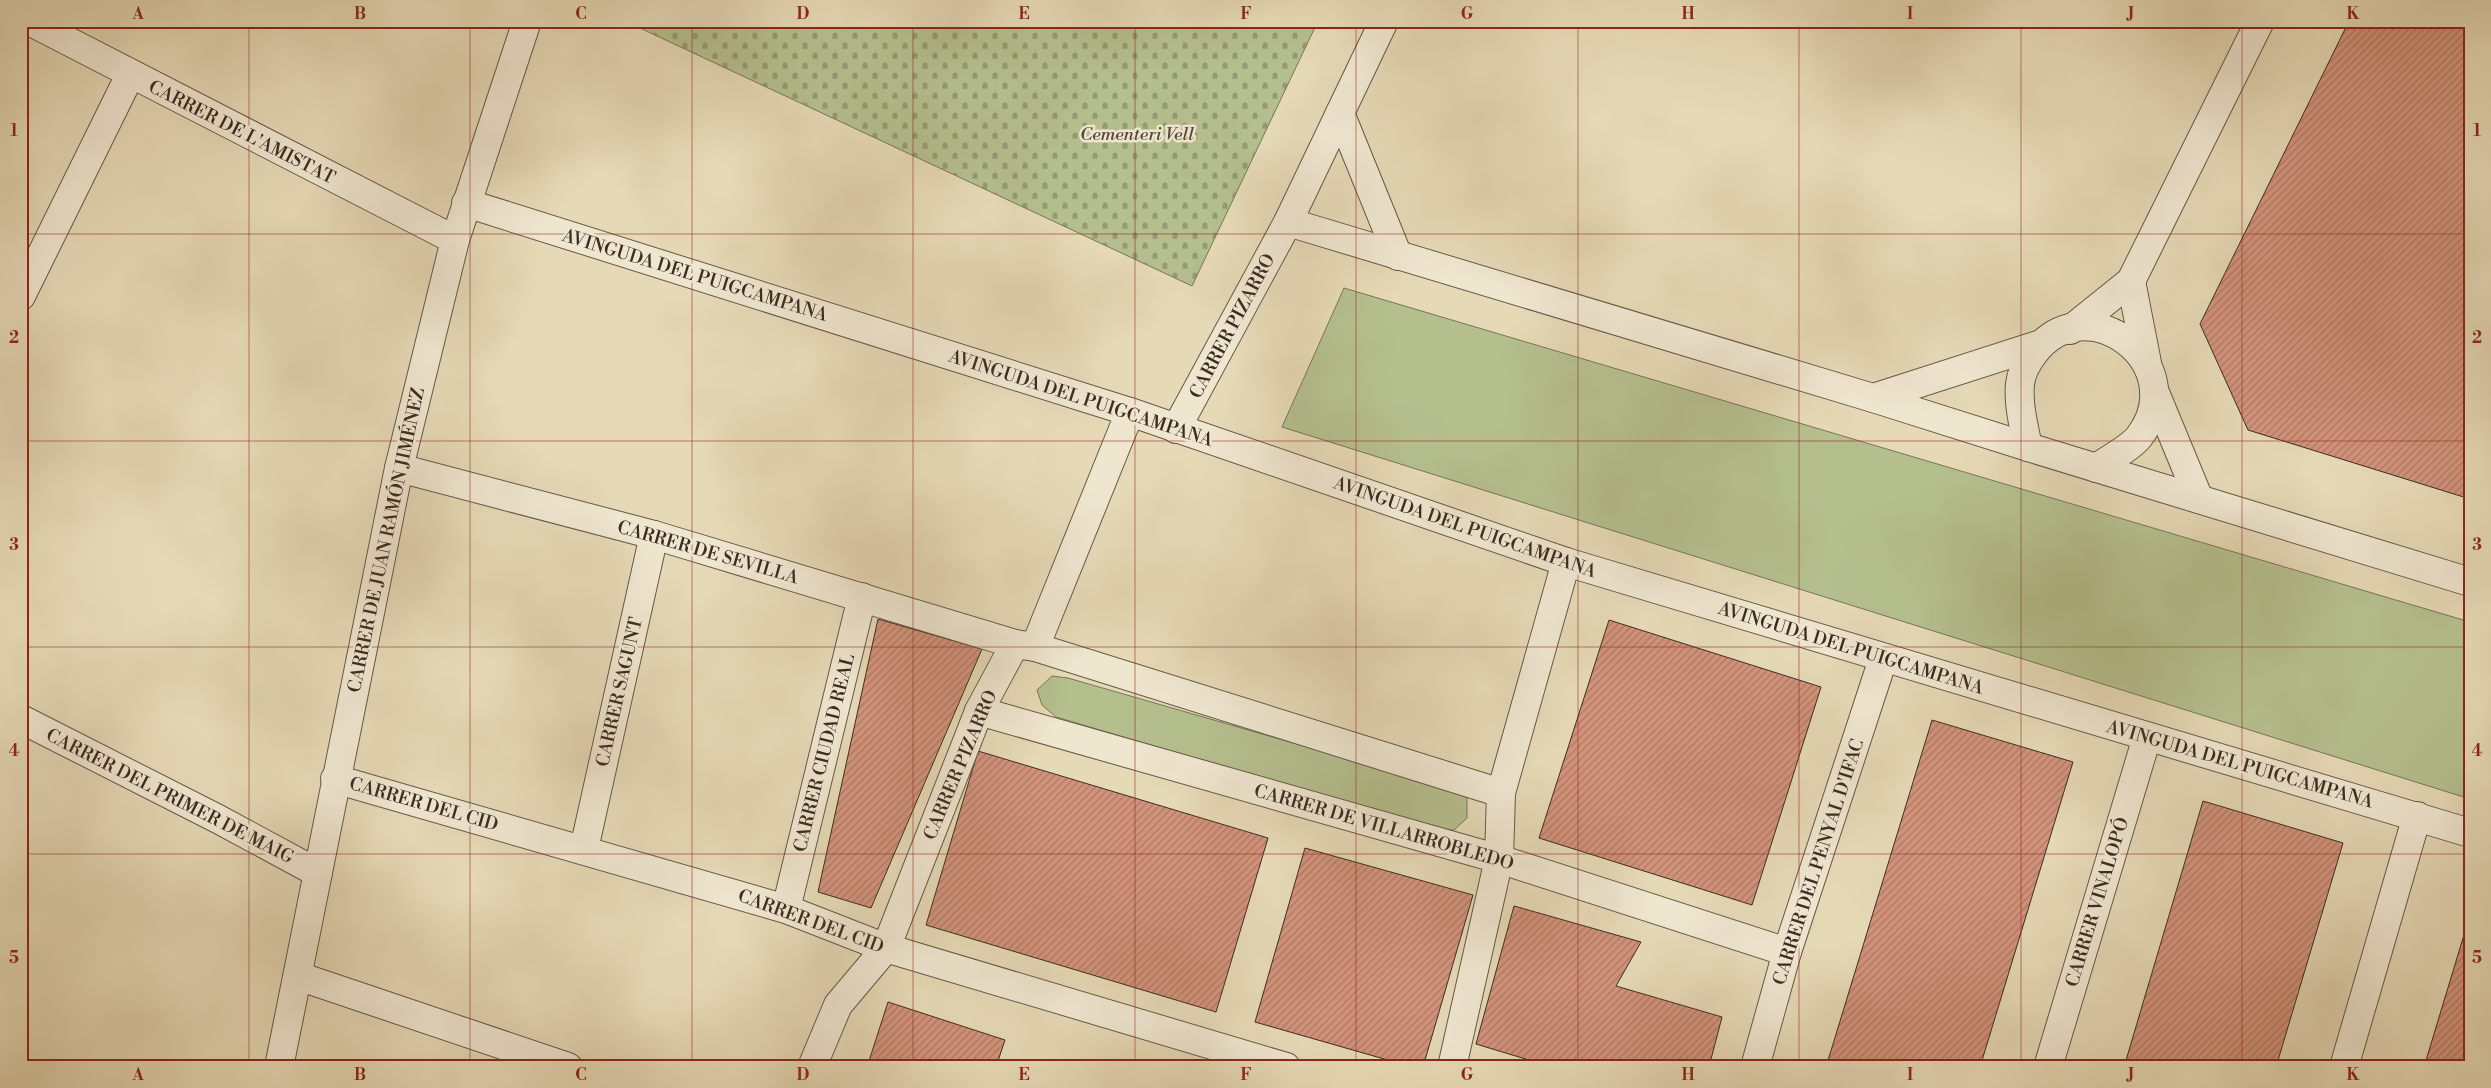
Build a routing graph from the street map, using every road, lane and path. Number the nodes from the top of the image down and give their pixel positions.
1 (29, 21) edge
2 (527, 21) edge
3 (1384, 21) edge
4 (2260, 21) edge
5 (130, 75) junction
6 (1340, 113) junction
7 (466, 203) junction
8 (1288, 222) junction
9 (455, 240) junction
10 (1398, 256) junction
11 (2132, 281) junction
12 (21, 296) edge
13 (2070, 330) junction
14 (2041, 344) junction
15 (2151, 378) junction
16 (1873, 398) junction
17 (1130, 412) junction
18 (1176, 429) junction
19 (2028, 448) junction
20 (399, 468) junction
21 (2096, 468) junction
22 (2199, 500) junction
23 (654, 535) junction
24 (1566, 562) junction
25 (2470, 582) edge
26 (862, 597) junction
27 (1025, 646) junction
28 (1883, 659) junction
29 (979, 711) junction
30 (21, 719) edge
31 (2147, 737) junction
32 (335, 780) junction
33 (1501, 793) junction
34 (2417, 816) junction
35 (2470, 833) edge
36 (584, 850) junction
37 (1499, 859) junction
38 (318, 873) junction
39 (786, 909) junction
40 (886, 948) junction
41 (1787, 952) junction
42 (298, 976) junction
43 (279, 1067) edge
44 (568, 1067) edge
45 (812, 1067) edge
46 (1286, 1067) edge
47 (1452, 1067) edge
48 (1756, 1067) edge
49 (2048, 1067) edge
50 (2344, 1067) edge

1 - 5 street, CARRER DE L'AMISTAT
2 - 7 street, CARRER DE JUAN RAMÓN JIMÉNEZ
3 - 6 street, CARRER PIZARRO
4 - 11 street
5 - 9 street, CARRER DE L'AMISTAT
5 - 12 street
6 - 8 street, CARRER PIZARRO
6 - 10 street
7 - 9 street, CARRER DE JUAN RAMÓN JIMÉNEZ
7 - 17 street, AVINGUDA DEL PUIGCAMPANA
8 - 10 street
8 - 18 street, CARRER PIZARRO
9 - 20 street, CARRER DE JUAN RAMÓN JIMÉNEZ
10 - 16 street
11 - 13 street
11 - 15 street
13 - 14 street
13 - 15 street
14 - 16 street
14 - 19 street
15 - 21 street
15 - 22 street
16 - 19 street
17 - 18 street, AVINGUDA DEL PUIGCAMPANA
17 - 27 street, CARRER PIZARRO
18 - 24 street, AVINGUDA DEL PUIGCAMPANA
19 - 21 street
20 - 23 street, CARRER DE SEVILLA
20 - 32 street, CARRER DE JUAN RAMÓN JIMÉNEZ
21 - 22 street
22 - 25 street
23 - 26 street, CARRER DE SEVILLA
23 - 36 street, CARRER SAGUNT
24 - 28 street, AVINGUDA DEL PUIGCAMPANA
24 - 33 street
26 - 27 street, CARRER DE SEVILLA
26 - 39 street, CARRER CIUDAD REAL
27 - 29 street, CARRER PIZARRO
27 - 33 street
28 - 31 street, AVINGUDA DEL PUIGCAMPANA
28 - 41 street, CARRER DEL PENYAL D'IFAC
29 - 37 street, CARRER DE VILLARROBLEDO
29 - 40 street, CARRER PIZARRO
30 - 38 street, CARRER DEL PRIMER DE MAIG
31 - 34 street, AVINGUDA DEL PUIGCAMPANA
31 - 49 street, CARRER VINALOPÓ
32 - 36 street, CARRER DEL CID
32 - 38 street, CARRER DE JUAN RAMÓN JIMÉNEZ
33 - 37 street
34 - 35 street, AVINGUDA DEL PUIGCAMPANA
34 - 50 street
36 - 39 street, CARRER DEL CID
37 - 41 street, CARRER DE VILLARROBLEDO
37 - 47 street
38 - 42 street, CARRER DE JUAN RAMÓN JIMÉNEZ
39 - 40 street, CARRER DEL CID
40 - 45 street, CARRER PIZARRO
40 - 46 street, CARRER DEL CID
41 - 48 street, CARRER DEL PENYAL D'IFAC
42 - 43 street, CARRER DE JUAN RAMÓN JIMÉNEZ
42 - 44 street

